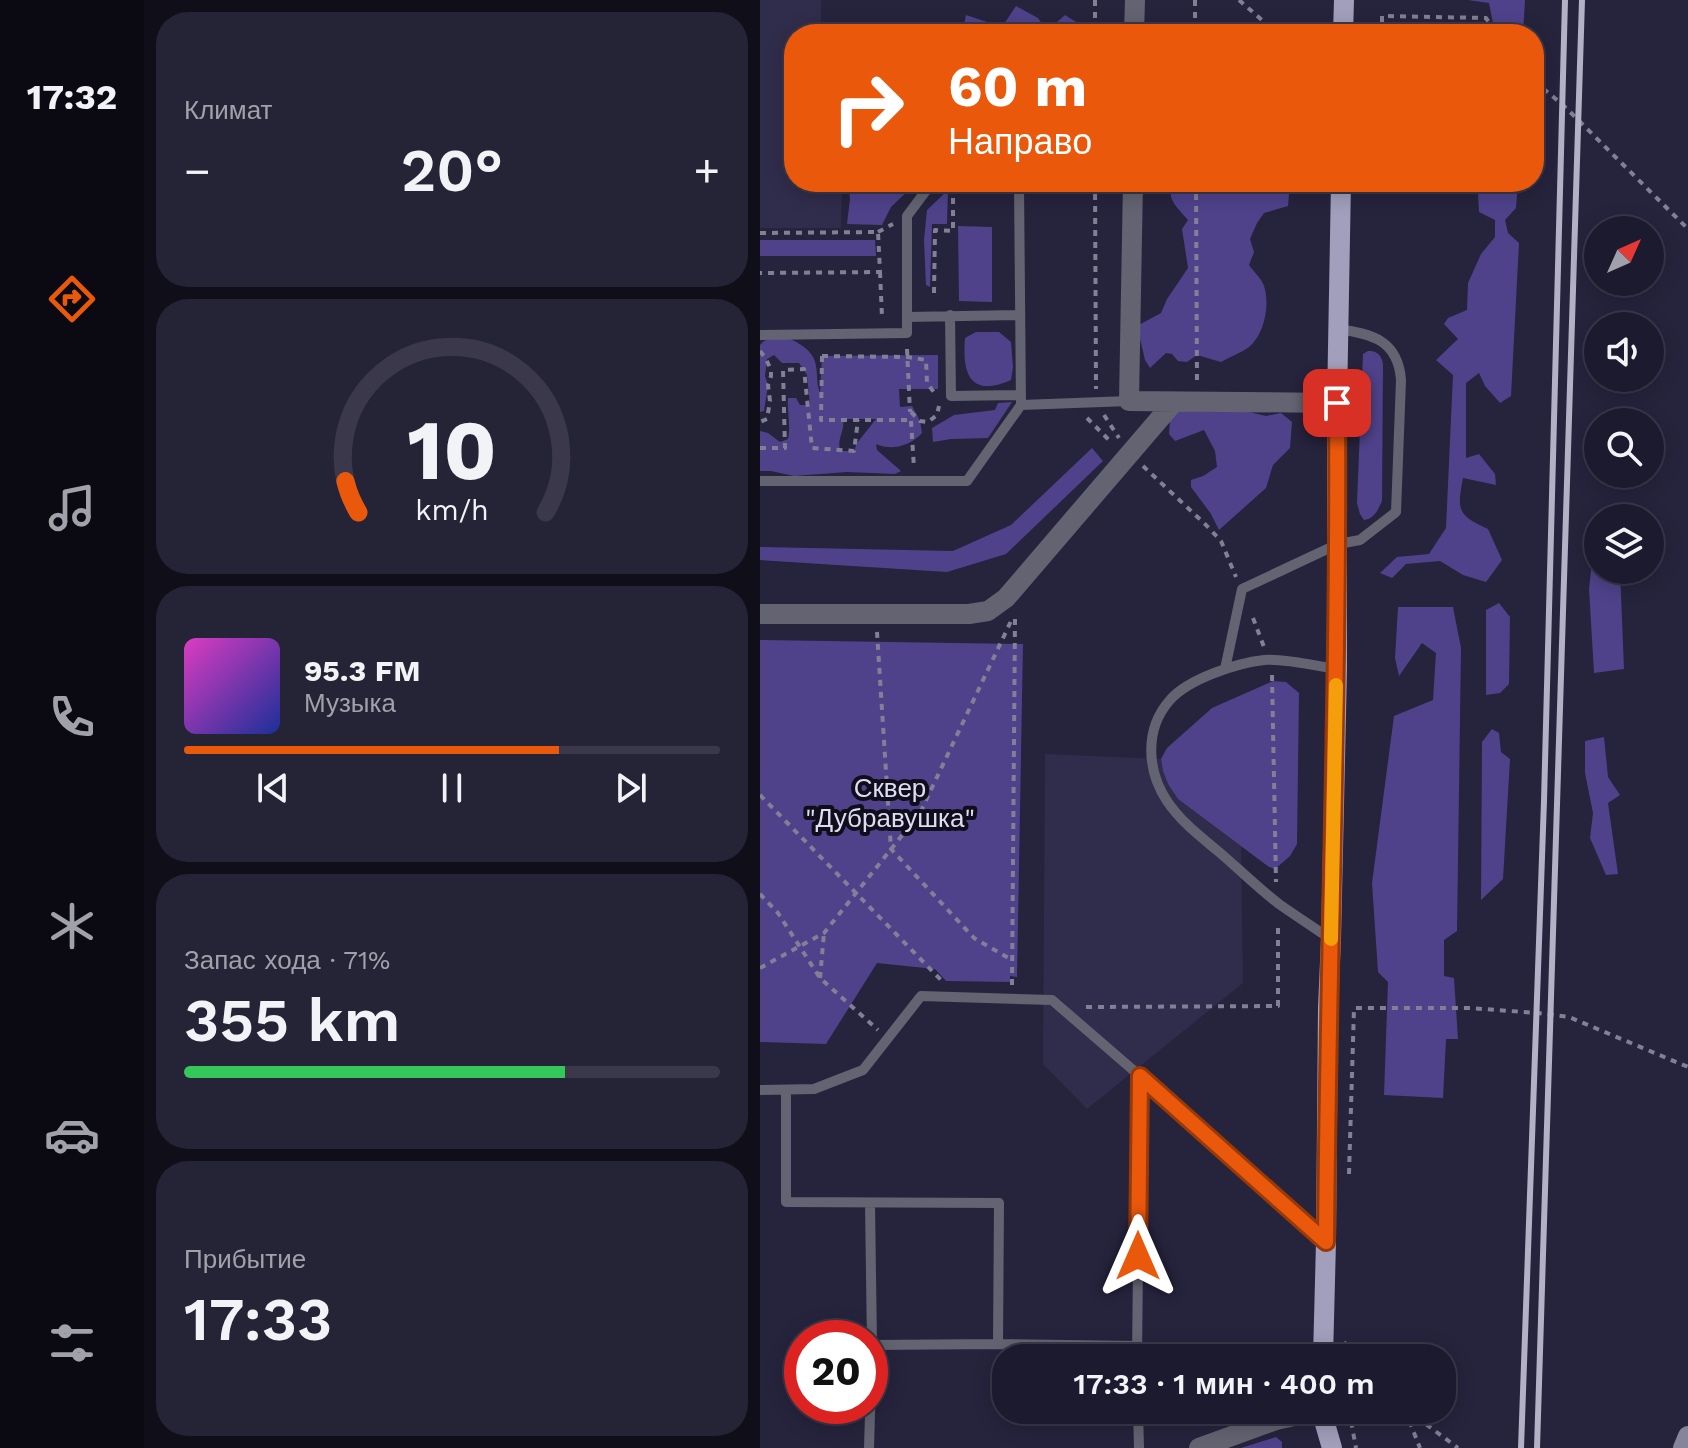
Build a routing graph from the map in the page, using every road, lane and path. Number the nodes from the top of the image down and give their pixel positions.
1 (1095, 0) edge
2 (1135, 0) edge
3 (1195, 0) edge
4 (1239, 0) edge
5 (1344, 0) edge
6 (1095, 24) edge
7 (1134, 24) edge
8 (1195, 24) edge
9 (1267, 24) edge
10 (1343, 24) edge
11 (1382, 24) edge
12 (1490, 24) edge
13 (1544, 89) edge
14 (925, 192) edge
15 (954, 192) edge
16 (1019, 192) edge
17 (1095, 192) edge
18 (1133, 192) edge
19 (1196, 192) edge
20 (1341, 192) edge
21 (1688, 229) edge
22 (760, 233) edge
23 (760, 273) edge
24 (934, 293) dead end
25 (950, 315) junction
26 (1020, 315) junction
27 (907, 317) junction
28 (1338, 329) junction
29 (907, 333) junction
30 (822, 334) junction
31 (760, 335) edge
32 (760, 351) edge
33 (822, 356) junction
34 (908, 357) junction
35 (1021, 400) junction
36 (1096, 401) junction
37 (1129, 401) junction
38 (1174, 402) junction
39 (1198, 402) junction
40 (1337, 403) junction
41 (1079, 410) dead end
42 (911, 412) junction
43 (858, 420) junction
44 (911, 420) junction
45 (760, 422) edge
46 (760, 448) edge
47 (1125, 452) junction
48 (760, 481) edge
49 (914, 481) junction
50 (1338, 544) junction
51 (1242, 589) junction
52 (760, 614) edge
53 (876, 614) junction
54 (1268, 660) junction
55 (1225, 669) junction
56 (1337, 669) junction
57 (760, 795) edge
58 (891, 849) junction
59 (856, 893) junction
60 (760, 894) edge
61 (1278, 903) junction
62 (824, 933) junction
63 (1331, 939) junction
64 (798, 946) junction
65 (1012, 960) junction
66 (760, 968) edge
67 (820, 978) junction
68 (947, 986) dead end
69 (1024, 986) dead end
70 (1085, 1007) dead end
71 (887, 1039) junction
72 (1688, 1067) edge
73 (1140, 1076) junction
74 (760, 1090) edge
75 (786, 1090) junction
76 (1349, 1184) dead end
77 (870, 1203) junction
78 (1326, 1242) junction
79 (872, 1320) edge
80 (992, 1344) edge
81 (998, 1344) edge
82 (1137, 1344) edge
83 (1323, 1344) edge
84 (888, 1345) edge
85 (870, 1424) edge
86 (1138, 1424) edge
87 (1265, 1424) edge
88 (1320, 1424) edge
89 (1325, 1424) edge
90 (1352, 1424) edge
91 (1411, 1424) edge
92 (1425, 1424) edge
93 (1688, 1436) edge
94 (869, 1448) edge
95 (1139, 1448) edge
96 (1199, 1448) edge
97 (1318, 1448) edge
98 (1332, 1448) edge
99 (1356, 1448) edge
100 (1420, 1448) edge
101 (1458, 1448) edge
102 (1683, 1448) edge

1 - 6 path
2 - 7 street
3 - 8 path
4 - 9 path
5 - 10 main road
11 - 12 path
13 - 21 path
14 - 27 lane
15 - 24 path
16 - 26 lane
17 - 36 path
18 - 37 street
19 - 39 path
20 - 28 main road
22 - 23 path
25 - 26 lane
25 - 27 lane
25 - 35 lane
26 - 35 lane
27 - 29 lane
28 - 40 main road
28 - 50 lane
29 - 30 lane
29 - 34 path
30 - 31 lane
30 - 33 path
32 - 45 path
33 - 34 path
33 - 43 path
34 - 42 path
34 - 42 path
35 - 36 lane
35 - 49 lane
36 - 37 lane
36 - 47 path
37 - 38 street
38 - 39 street
38 - 47 street
39 - 40 street
40 - 50 main road
41 - 47 path
42 - 44 path
43 - 44 path
43 - 46 path
44 - 49 path
47 - 51 path
47 - 53 street
48 - 49 lane
50 - 51 lane
50 - 56 main road
51 - 54 path
51 - 55 lane
52 - 53 street
53 - 58 path
54 - 55 lane
54 - 56 lane
54 - 61 path
55 - 61 lane
56 - 63 main road
57 - 59 path
58 - 59 path
58 - 65 path
58 - 65 path
59 - 62 path
59 - 68 path
60 - 64 path
61 - 63 lane
61 - 70 path
62 - 64 path
62 - 67 path
63 - 78 main road
64 - 66 path
64 - 67 path
65 - 69 path
67 - 71 path
71 - 73 lane
71 - 75 lane
72 - 76 path
73 - 78 lane
73 - 82 lane
74 - 75 lane
75 - 77 lane
77 - 79 lane
77 - 81 lane
78 - 83 main road
80 - 84 lane
85 - 94 lane
86 - 95 lane
87 - 96 street
88 - 97 main road
89 - 98 main road
90 - 99 path
91 - 100 path
92 - 101 path
93 - 102 main road

